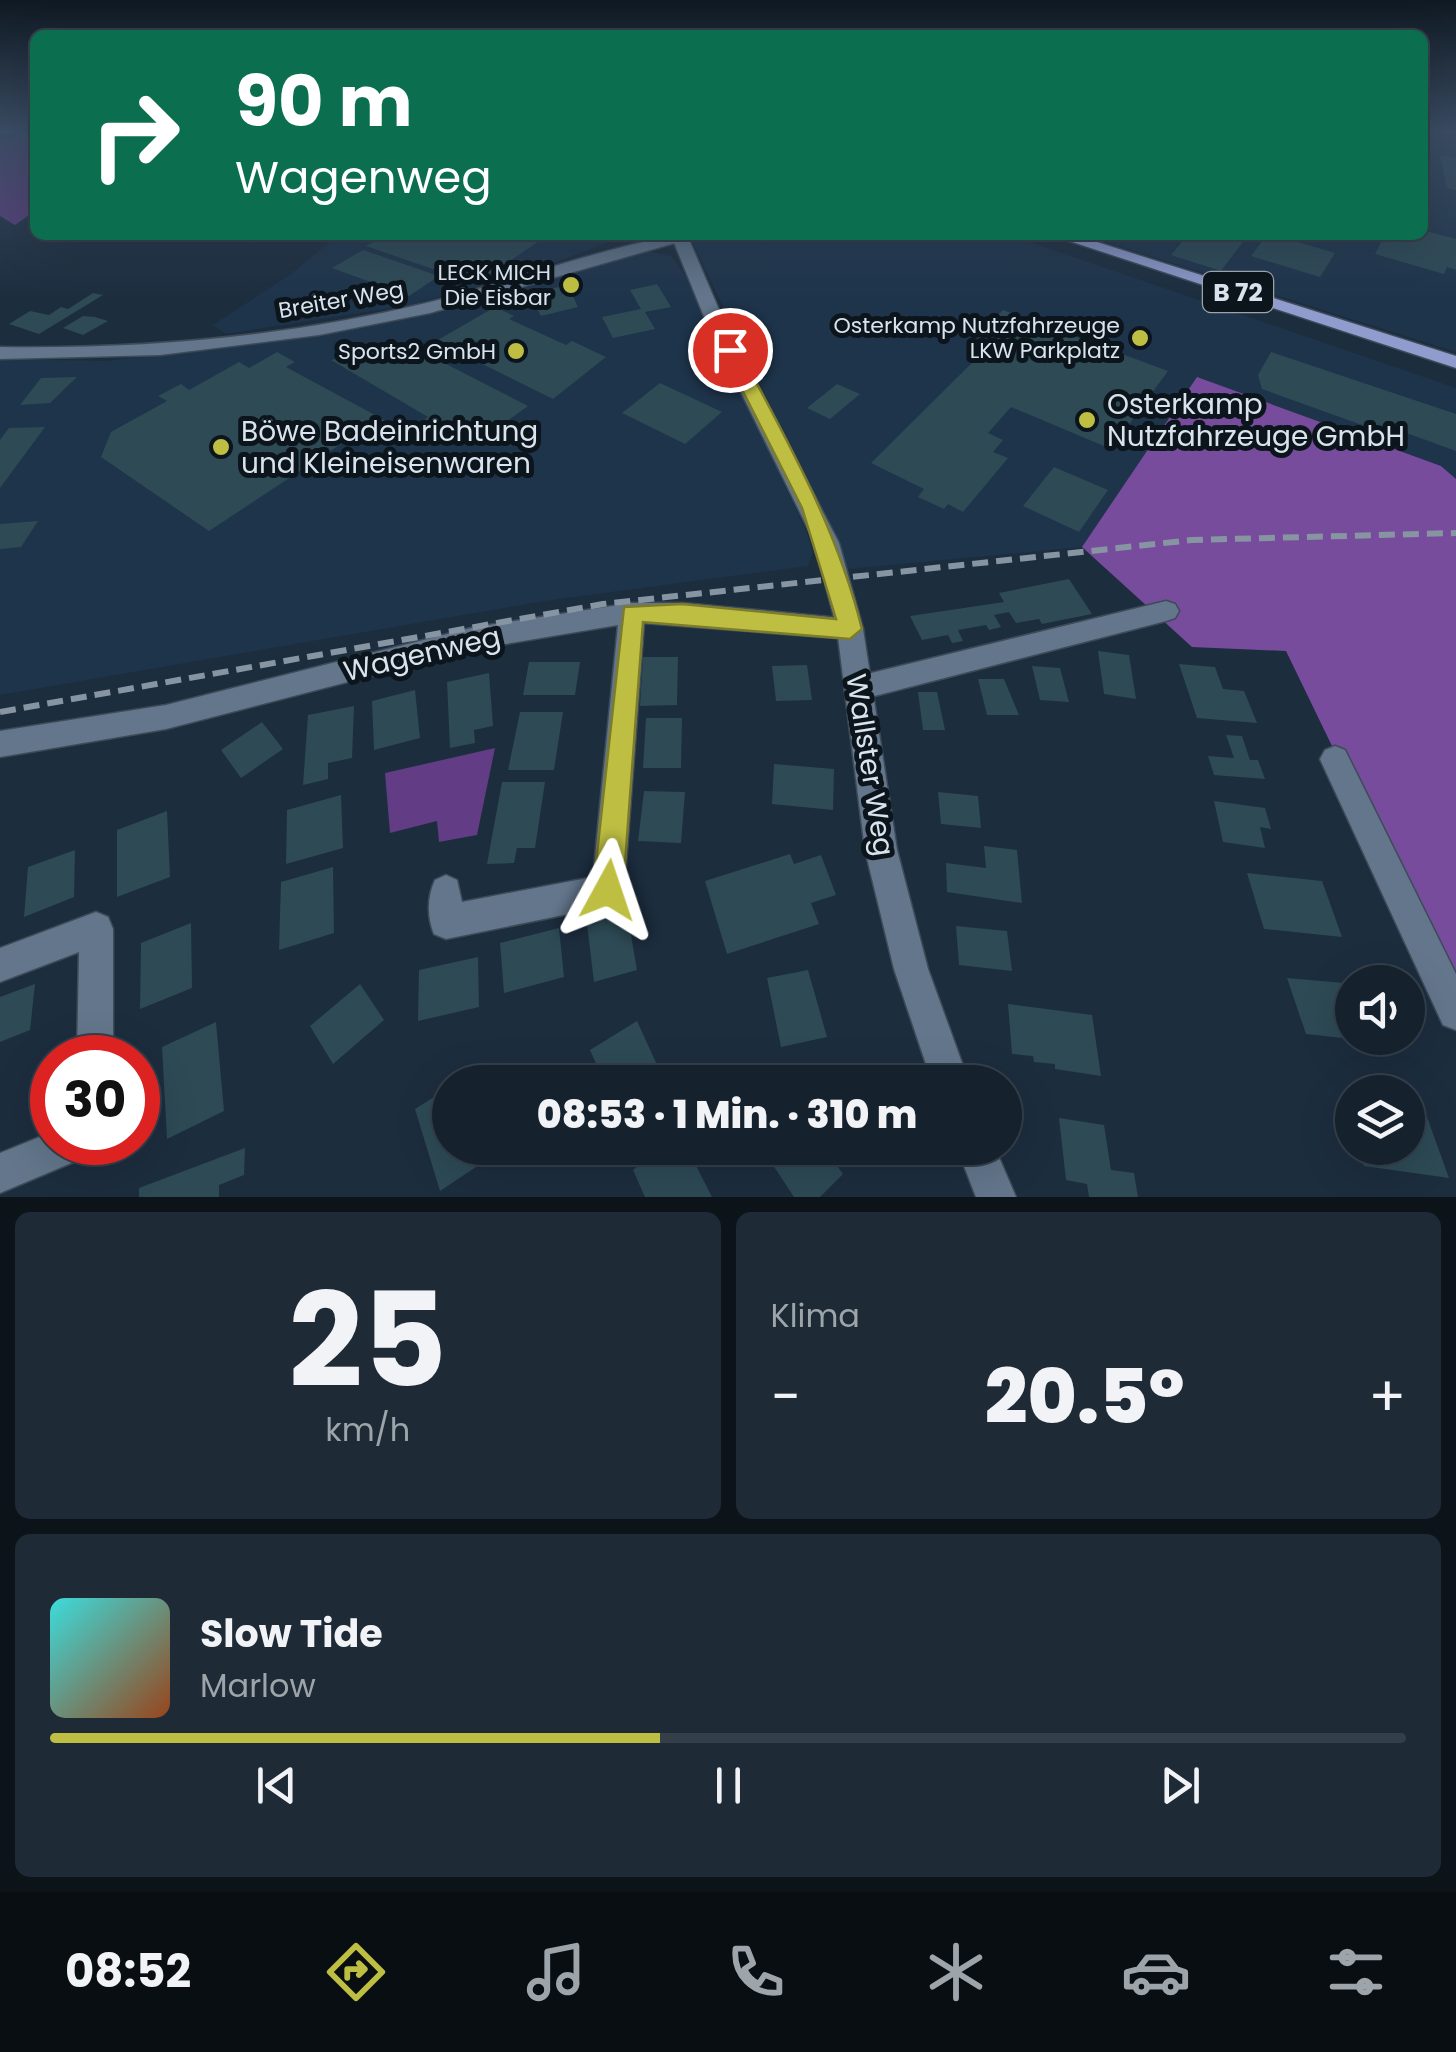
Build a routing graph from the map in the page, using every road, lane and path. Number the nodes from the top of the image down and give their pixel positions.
1 (666, 240) edge
2 (682, 240) edge
3 (1075, 240) edge
4 (0, 353) edge
5 (1456, 362) edge
6 (1166, 611) dead end
7 (632, 613) junction
8 (850, 629) junction
9 (859, 688) junction
10 (0, 744) edge
11 (1334, 759) dead end
12 (446, 891) dead end
13 (0, 964) edge
14 (1456, 1012) edge
15 (95, 1035) edge
16 (945, 1065) edge
17 (30, 1160) edge
18 (983, 1165) edge
19 (0, 1173) edge
20 (996, 1197) edge

1 - 4 street, Breiter Weg
2 - 8 street, Wallster Weg
3 - 5 main road, B 72
6 - 9 street
7 - 8 street, Wagenweg
7 - 10 street, Wagenweg
7 - 12 street
8 - 9 street, Wallster Weg
9 - 16 street, Wallster Weg
11 - 14 street
13 - 15 street
17 - 19 street
18 - 20 street

